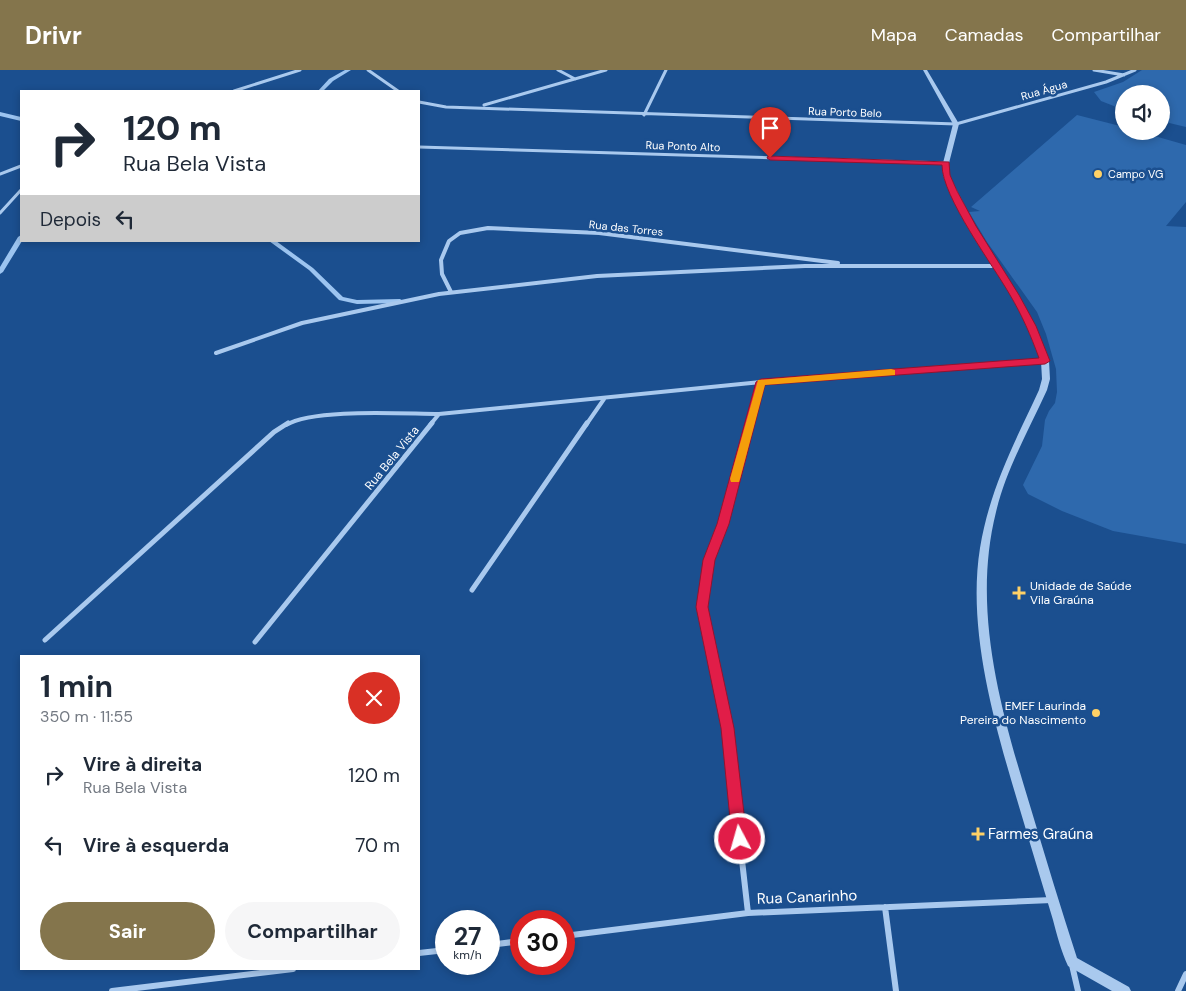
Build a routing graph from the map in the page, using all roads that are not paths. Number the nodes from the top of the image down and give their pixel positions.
1 (300, 70) edge
2 (368, 70) edge
3 (558, 70) edge
4 (606, 70) edge
5 (666, 70) edge
6 (925, 70) edge
7 (1094, 70) edge
8 (1135, 70) edge
9 (1124, 75) junction
10 (576, 79) junction
11 (237, 90) edge
12 (397, 90) edge
13 (420, 102) edge
14 (480, 107) junction
15 (644, 115) junction
16 (956, 124) junction
17 (420, 147) edge
18 (946, 163) junction
19 (20, 166) edge
20 (0, 174) edge
21 (20, 191) edge
22 (0, 213) edge
23 (859, 265) junction
24 (996, 266) junction
25 (451, 292) junction
26 (216, 353) dead end
27 (1045, 361) junction
28 (761, 382) junction
29 (604, 399) junction
30 (439, 414) junction
31 (472, 590) dead end
32 (46, 640) dead end
33 (255, 642) dead end
34 (1053, 900) junction
35 (885, 907) junction
36 (748, 913) junction
37 (575, 935) edge
38 (435, 951) edge
39 (420, 953) edge
40 (1072, 962) junction
41 (285, 970) edge
42 (1186, 974) edge
43 (112, 991) edge
44 (896, 991) edge
45 (1078, 991) edge
46 (1125, 991) edge
47 (1178, 991) edge

1 - 11 street
2 - 12 street
3 - 10 street
4 - 10 street
5 - 15 street
6 - 16 street
7 - 9 street
8 - 9 street, Rua Água
9 - 16 street, Rua Água
10 - 14 street
13 - 14 street, Rua Porto Belo
14 - 15 street, Rua Porto Belo
15 - 16 street, Rua Porto Belo
16 - 18 street
17 - 18 street, Rua Ponto Alto
18 - 24 street
19 - 20 street
21 - 22 street
23 - 24 street, Rua das Torres
23 - 25 street, Rua das Torres
23 - 25 street, Rua das Torres
24 - 27 street
25 - 26 street, Rua das Torres
27 - 28 street
27 - 34 street
28 - 29 street
28 - 36 street
29 - 30 street
29 - 31 street
30 - 32 street
30 - 33 street, Rua Bela Vista
34 - 35 street, Rua Canarinho
34 - 40 street
35 - 36 street, Rua Canarinho
35 - 44 street
36 - 37 street, Rua Canarinho
38 - 39 street
40 - 45 street
40 - 46 street
41 - 43 street
42 - 47 street

